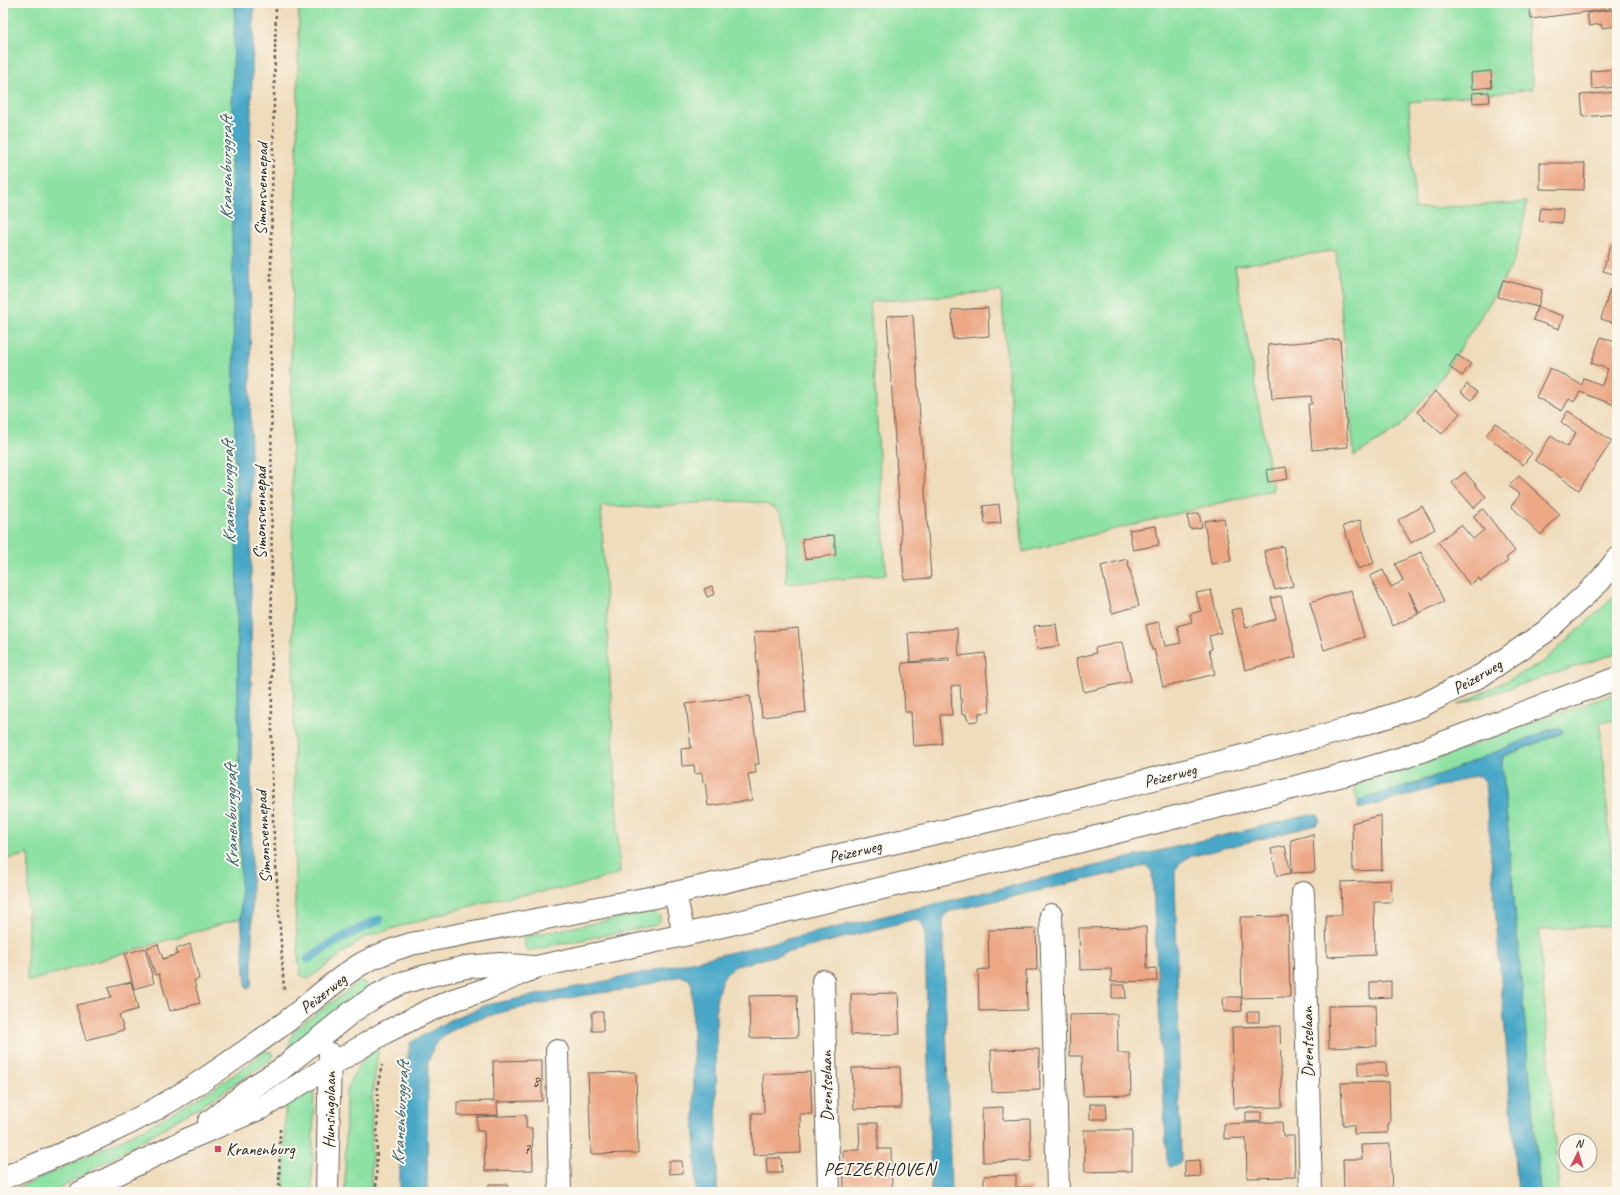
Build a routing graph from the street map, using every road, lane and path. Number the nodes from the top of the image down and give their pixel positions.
1 (276, 3) edge
2 (1617, 559) edge
3 (1617, 678) edge
4 (676, 893) junction
5 (1303, 893) dead end
6 (1051, 916) dead end
7 (684, 935) junction
8 (536, 967) junction
9 (823, 980) dead end
10 (285, 1022) junction
11 (331, 1029) junction
12 (384, 1033) junction
13 (557, 1051) dead end
14 (330, 1064) junction
15 (188, 1139) junction
16 (3, 1178) edge
17 (81, 1192) edge
18 (327, 1192) edge
19 (376, 1192) edge
20 (560, 1192) edge
21 (829, 1192) edge
22 (1058, 1192) edge
23 (1311, 1192) edge

1 - 10 path, Simonsvennepad
2 - 4 street, Peizerweg
3 - 7 street, Peizerweg
4 - 7 street
4 - 10 street, Peizerweg
5 - 23 street, Drentselaan
6 - 22 street
7 - 8 street, Peizerweg
8 - 11 street, Peizerweg
8 - 12 street, Peizerweg
9 - 21 street, Drentselaan
10 - 16 street, Peizerweg
11 - 14 street, Hunsingolaan
11 - 15 street, Peizerweg
12 - 14 street, Peizerweg
12 - 19 path
13 - 20 street
14 - 15 street, Peizerweg
14 - 18 street, Hunsingolaan
15 - 17 street, Peizerweg

